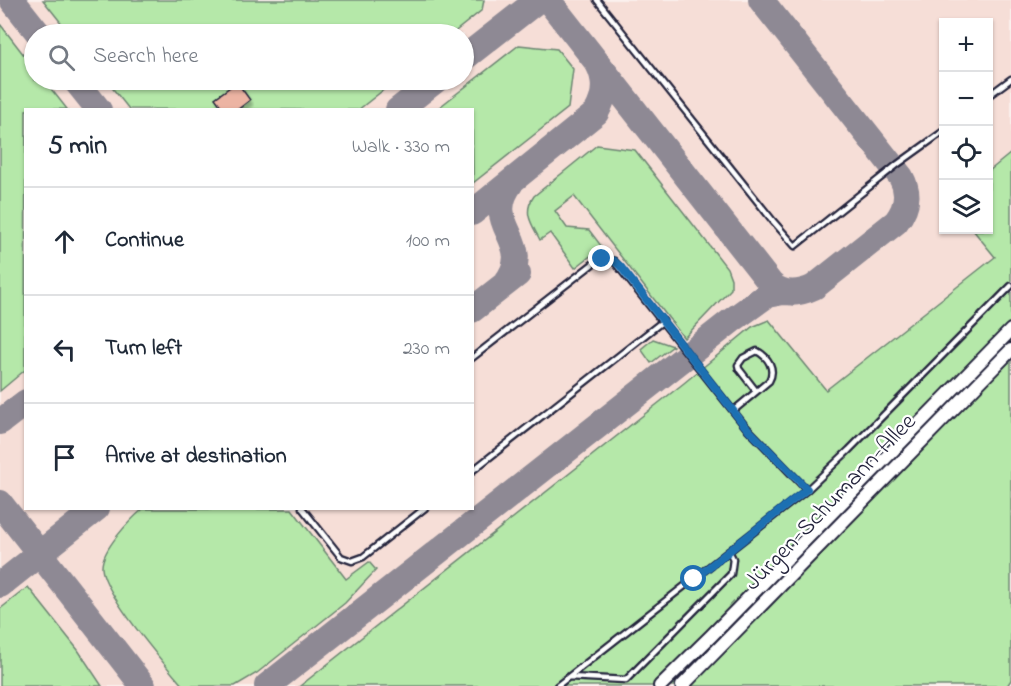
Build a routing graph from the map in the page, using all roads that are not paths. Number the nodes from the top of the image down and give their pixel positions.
1 (597, 0) edge
2 (1011, 79) edge
3 (993, 92) edge
4 (939, 135) edge
5 (1011, 286) edge
6 (663, 321) junction
7 (1011, 330) edge
8 (1011, 350) edge
9 (474, 356) edge
10 (756, 391) junction
11 (733, 411) junction
12 (474, 469) edge
13 (807, 489) junction
14 (304, 510) edge
15 (422, 510) edge
16 (729, 551) junction
17 (569, 677) junction
18 (557, 686) edge
19 (660, 686) edge
20 (682, 686) edge

1 - 4 lane
2 - 3 lane
5 - 13 lane
6 - 9 lane
6 - 11 lane
6 - 12 lane
7 - 19 street, Jürgen-Schumann-Allee
8 - 20 street, Jürgen-Schumann-Allee
10 - 10 lane
10 - 11 lane
11 - 13 lane
13 - 16 lane
14 - 15 lane
16 - 17 lane
16 - 17 lane
17 - 18 lane

